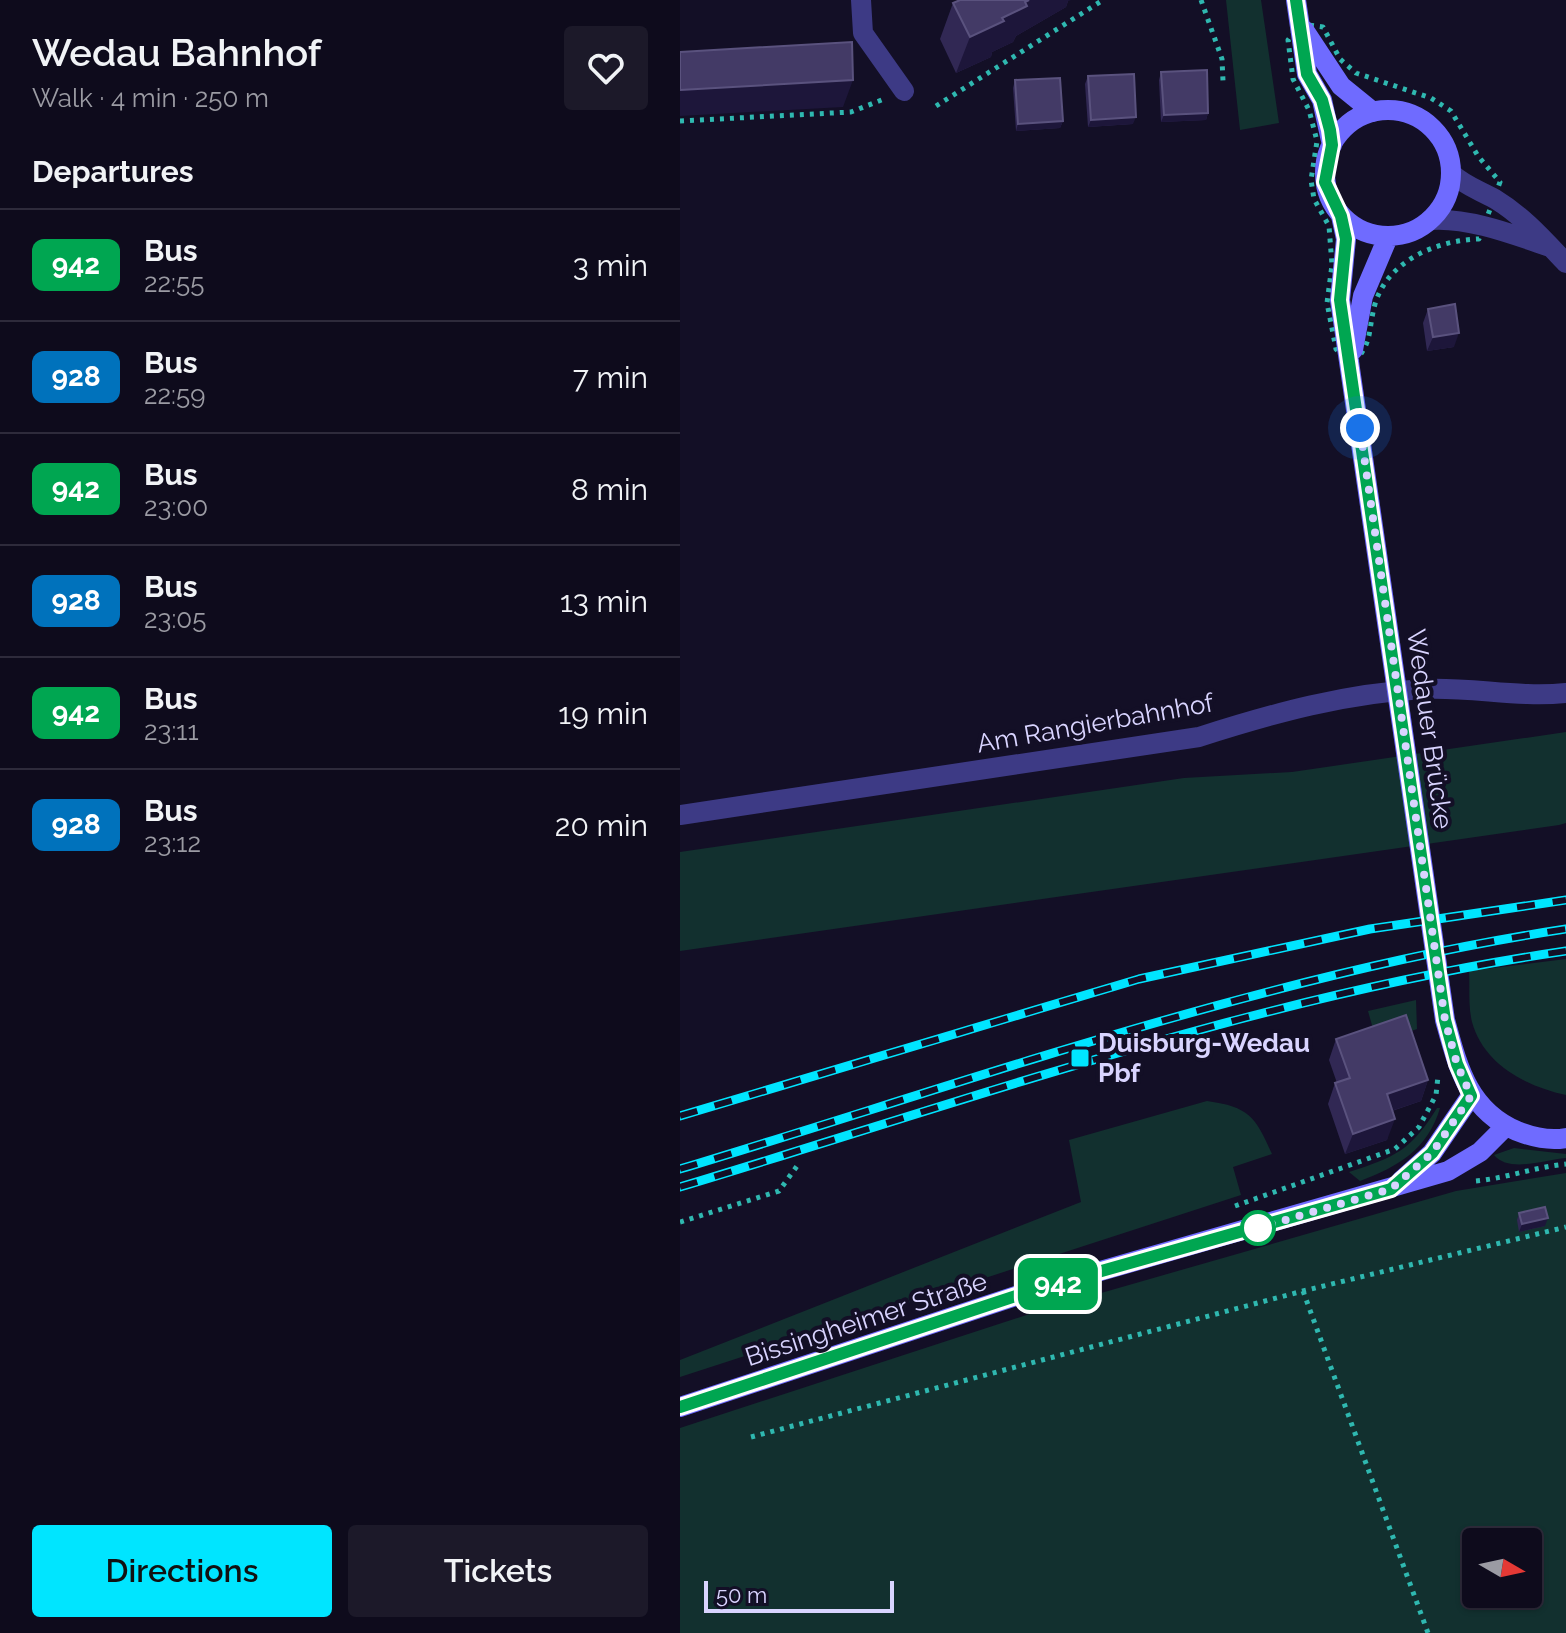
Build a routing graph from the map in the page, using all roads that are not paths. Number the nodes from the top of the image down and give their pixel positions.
1 (861, 0) edge
2 (1296, 0) edge
3 (1300, 24) junction
4 (904, 91) road end
5 (1373, 112) junction
6 (1332, 145) junction
7 (1451, 173) junction
8 (1341, 216) junction
9 (1430, 220) junction
10 (1388, 237) junction
11 (1551, 247) junction
12 (1566, 263) edge
13 (1351, 366) junction
14 (1566, 693) edge
15 (680, 815) edge
16 (1471, 1096) junction
17 (1506, 1126) junction
18 (1566, 1138) edge
19 (1391, 1189) junction
20 (680, 1407) edge

1 - 4 street
2 - 3 main road
3 - 5 main road
3 - 6 main road
5 - 6 main road
5 - 7 main road
6 - 8 main road
7 - 9 main road
7 - 11 street
8 - 10 main road
8 - 13 main road, Wedauer Brücke
9 - 10 main road
9 - 11 street
10 - 13 main road, Wedauer Brücke
11 - 12 street
13 - 16 main road, Wedauer Brücke
14 - 15 street, Am Rangierbahnhof
16 - 17 main road
16 - 19 main road, Bissingheimer Straße
17 - 18 main road
17 - 19 main road, Bissingheimer Straße
19 - 20 main road, Bissingheimer Straße

